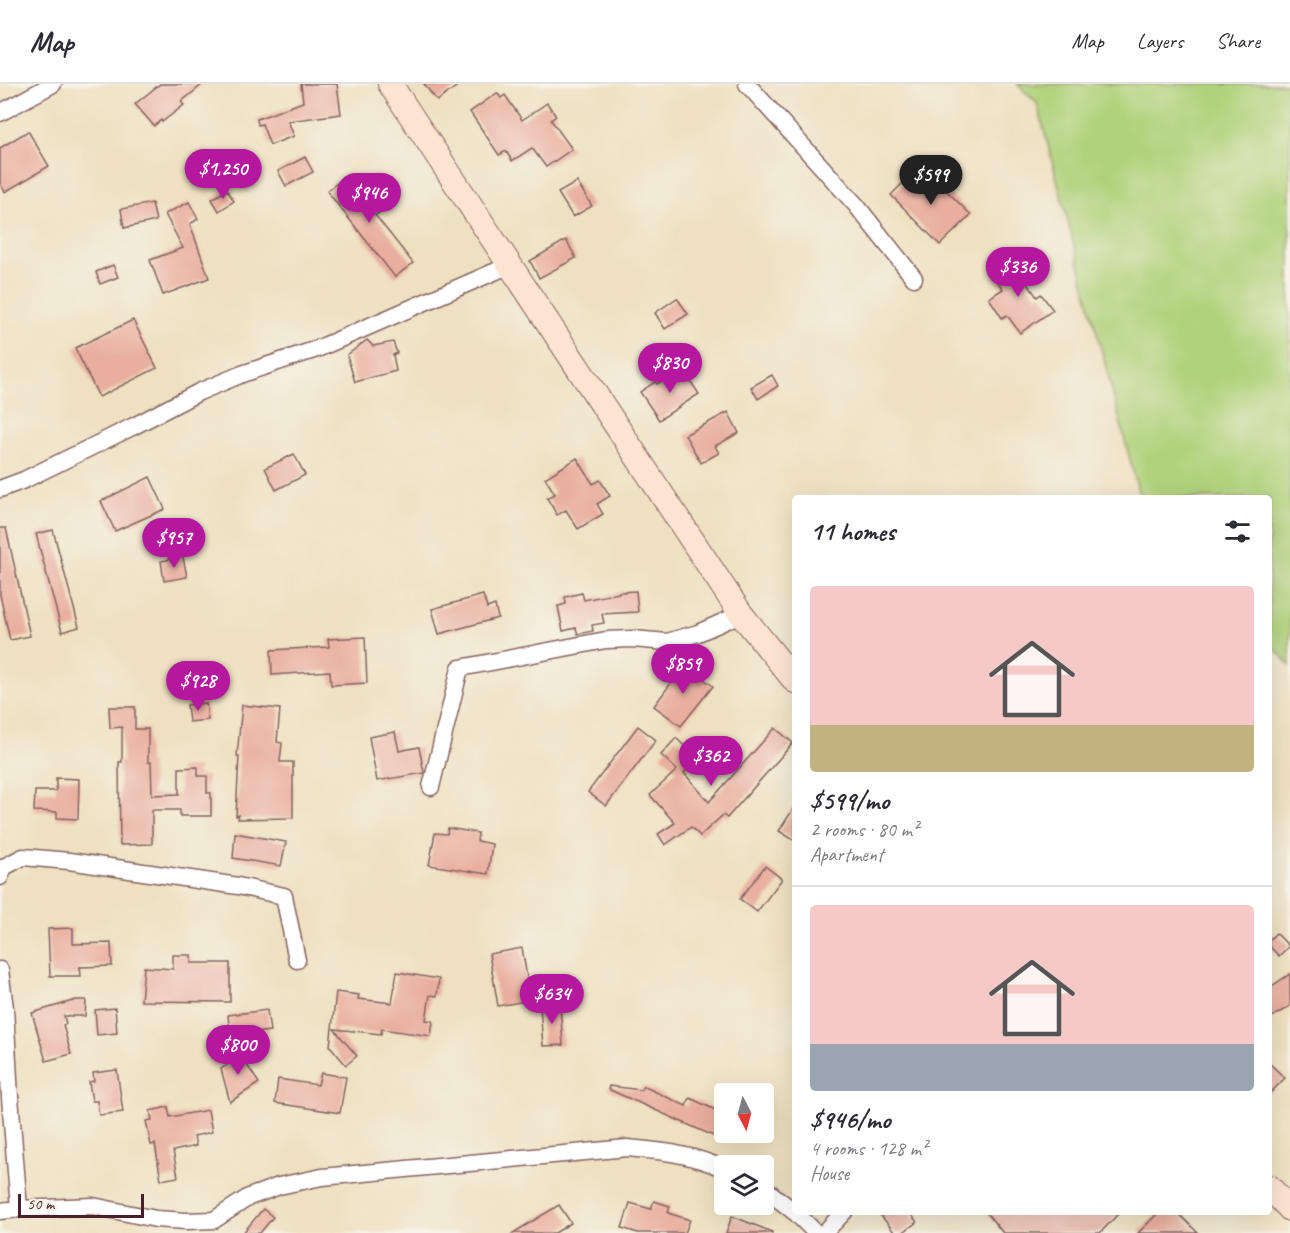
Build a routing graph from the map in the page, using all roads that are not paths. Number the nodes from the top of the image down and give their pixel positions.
1 (53, 84) edge
2 (390, 84) edge
3 (747, 84) edge
4 (0, 113) edge
5 (510, 265) junction
6 (914, 278) dead end
7 (0, 489) edge
8 (741, 614) junction
9 (792, 677) edge
10 (431, 788) dead end
11 (0, 877) edge
12 (297, 960) dead end
13 (0, 969) edge
14 (714, 1164) edge
15 (1272, 1190) edge
16 (774, 1196) edge
17 (19, 1209) junction
18 (1290, 1209) edge
19 (792, 1210) edge
20 (0, 1211) edge
21 (798, 1215) edge
22 (841, 1215) edge
23 (216, 1226) edge
24 (816, 1233) edge
25 (824, 1233) edge

1 - 4 street
2 - 5 street
3 - 6 street
5 - 7 street
5 - 8 street
8 - 9 street
8 - 10 street
11 - 12 street
13 - 17 street
14 - 23 street
15 - 18 street
16 - 19 street
17 - 20 street
17 - 23 street
21 - 24 street
22 - 25 street

